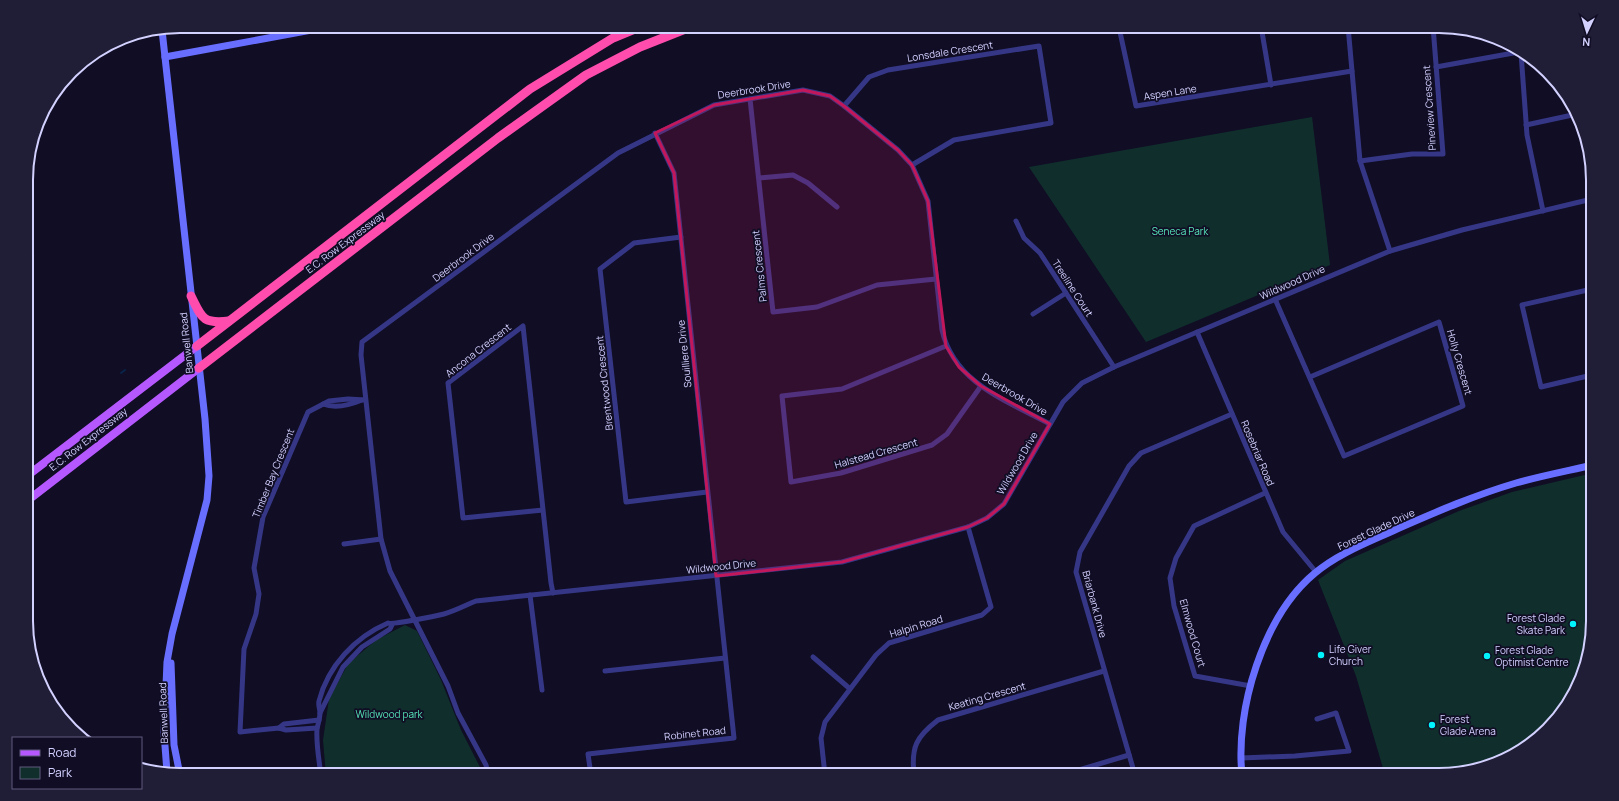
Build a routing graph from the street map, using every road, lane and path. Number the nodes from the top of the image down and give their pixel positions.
1 (294, 33) edge
2 (625, 33) edge
3 (675, 33) edge
4 (1120, 33) edge
5 (1262, 33) edge
6 (1349, 33) edge
7 (1434, 33) edge
8 (162, 34) edge
9 (1514, 54) edge
10 (165, 56) junction
11 (1520, 58) edge
12 (1436, 67) junction
13 (1352, 71) junction
14 (1271, 85) junction
15 (750, 99) junction
16 (844, 106) junction
17 (1571, 115) edge
18 (1526, 126) junction
19 (655, 133) junction
20 (1360, 161) junction
21 (912, 165) junction
22 (760, 178) junction
23 (1586, 200) edge
24 (836, 208) dead end
25 (1543, 211) junction
26 (1016, 221) dead end
27 (681, 237) junction
28 (1390, 251) junction
29 (936, 279) junction
30 (1586, 290) edge
31 (1066, 293) junction
32 (191, 296) junction
33 (1275, 299) junction
34 (1033, 314) dead end
35 (230, 320) junction
36 (1197, 332) junction
37 (197, 346) junction
38 (946, 346) junction
39 (1114, 367) junction
40 (199, 368) junction
41 (1586, 376) edge
42 (1310, 377) junction
43 (981, 386) junction
44 (365, 400) junction
45 (1232, 414) junction
46 (1050, 424) junction
47 (1586, 467) edge
48 (33, 471) edge
49 (707, 492) junction
50 (1265, 493) junction
51 (33, 496) edge
52 (544, 510) junction
53 (968, 526) junction
54 (381, 539) junction
55 (344, 544) dead end
56 (1316, 572) junction
57 (716, 576) junction
58 (553, 593) junction
59 (530, 595) junction
60 (415, 618) junction
61 (392, 625) junction
62 (170, 651) junction
63 (813, 657) dead end
64 (725, 658) junction
65 (605, 671) dead end
66 (1104, 671) junction
67 (1251, 686) junction
68 (849, 688) junction
69 (542, 690) dead end
70 (320, 713) junction
71 (1317, 719) dead end
72 (319, 720) junction
73 (279, 728) junction
74 (317, 728) junction
75 (1129, 755) junction
76 (1241, 758) junction
77 (167, 768) edge
78 (179, 768) edge
79 (320, 768) edge
80 (487, 768) edge
81 (589, 768) edge
82 (824, 768) edge
83 (913, 768) edge
84 (1085, 768) edge
85 (1133, 768) edge
86 (1242, 768) edge

1 - 10 main road
2 - 35 highway, E.C. Row Expressway
3 - 40 highway, E.C. Row Expressway
4 - 14 street, Aspen Lane
5 - 14 street
6 - 13 street
7 - 12 street, Pineview Crescent
8 - 10 main road, Banwell Road
9 - 12 street
10 - 32 main road, Banwell Road
11 - 18 street
12 - 20 street, Pineview Crescent
13 - 14 street, Aspen Lane
13 - 20 street
15 - 16 street, Deerbrook Drive
15 - 19 street, Deerbrook Drive
15 - 22 street, Palms Crescent
16 - 21 street, Deerbrook Drive
16 - 21 street, Lonsdale Crescent
17 - 18 street
18 - 25 street
19 - 27 street, Souilliere Drive
19 - 44 street, Deerbrook Drive
20 - 28 street
21 - 29 street, Deerbrook Drive
22 - 24 street
22 - 29 street, Palms Crescent
23 - 25 street, Wildwood Drive
25 - 28 street, Wildwood Drive
26 - 31 street, Treeline Court
27 - 49 street, Souilliere Drive
27 - 49 street, Brentwood Crescent
28 - 33 street, Wildwood Drive
29 - 38 street, Deerbrook Drive
30 - 41 street
31 - 34 street
31 - 39 street, Treeline Court
32 - 35 highway
32 - 37 main road, Banwell Road
33 - 36 street, Wildwood Drive
33 - 42 street, Holly Crescent
35 - 37 highway, E.C. Row Expressway
36 - 39 street, Wildwood Drive
36 - 45 street, Rosebriar Road
37 - 40 main road, Banwell Road
37 - 48 main road, E.C. Row Expressway
38 - 43 street, Deerbrook Drive
38 - 43 street, Halstead Crescent
39 - 46 street, Wildwood Drive
40 - 51 main road, E.C. Row Expressway
40 - 62 main road, Banwell Road
42 - 42 street, Holly Crescent
43 - 46 street, Deerbrook Drive
44 - 54 street
44 - 73 street, Timber Bay Crescent
45 - 50 street, Rosebriar Road
45 - 66 street, Briarbank Drive
46 - 53 street, Wildwood Drive
47 - 56 main road, Forest Glade Drive
49 - 57 street, Souilliere Drive
50 - 56 street, Rosebriar Road
50 - 67 street, Elmwood Court
52 - 52 street, Ancona Crescent
52 - 58 street, Ancona Crescent
53 - 57 street, Wildwood Drive
53 - 68 street, Halpin Road
54 - 55 street
54 - 60 street
56 - 67 main road, Forest Glade Drive
57 - 58 street, Wildwood Drive
57 - 64 street, Robinet Road
58 - 59 street, Wildwood Drive
59 - 60 street, Wildwood Drive
59 - 69 street
60 - 61 street, Wildwood Drive
60 - 80 street
61 - 70 street
61 - 70 street, Wildwood Drive
62 - 77 main road, Banwell Road
62 - 78 main road, Banwell Road
63 - 68 street
64 - 65 street
64 - 81 street, Robinet Road
66 - 75 street, Briarbank Drive
66 - 83 street, Keating Crescent
67 - 76 main road, Forest Glade Drive
68 - 82 street, Halpin Road
70 - 72 street
71 - 76 street
72 - 73 street, Timber Bay Crescent
72 - 74 street
73 - 74 street, Timber Bay Crescent
74 - 79 street
75 - 84 street
75 - 85 street, Briarbank Drive
76 - 86 main road, Forest Glade Drive

